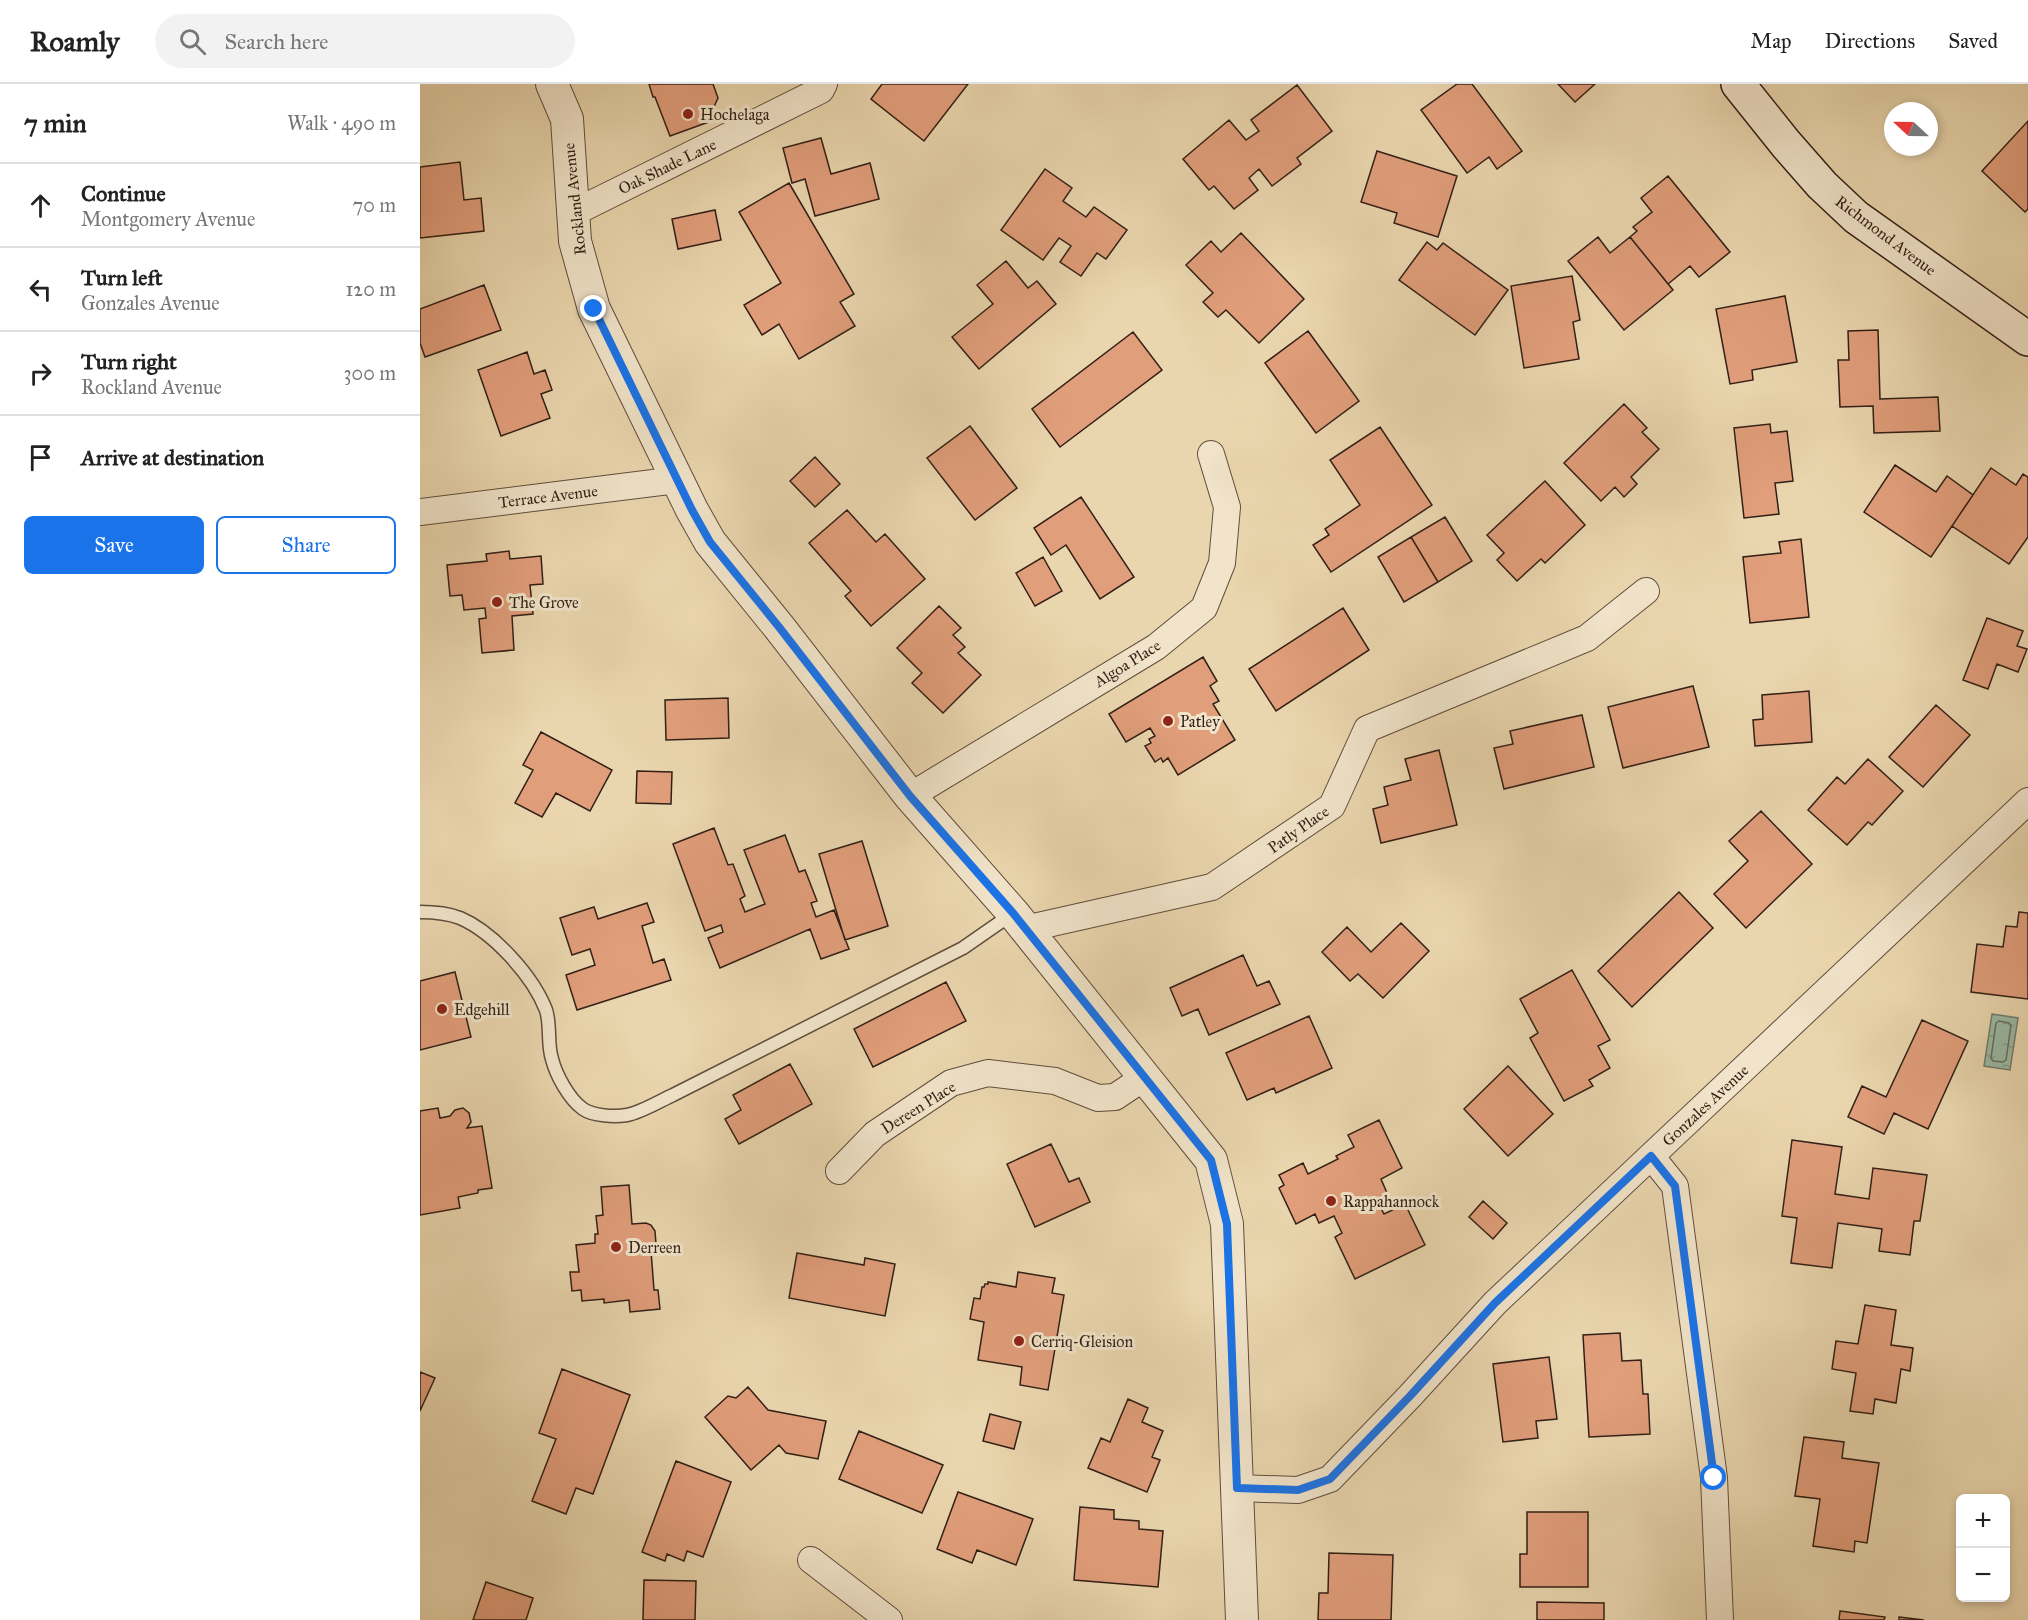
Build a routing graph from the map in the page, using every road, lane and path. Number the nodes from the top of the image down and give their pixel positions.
1 (552, 84) edge
2 (824, 84) edge
3 (1738, 84) edge
4 (573, 213) junction
5 (2028, 339) edge
6 (1211, 454) dead end
7 (677, 480) junction
8 (420, 512) edge
9 (1646, 591) dead end
10 (910, 796) junction
11 (2028, 801) edge
12 (420, 912) edge
13 (1019, 921) junction
14 (1145, 1077) junction
15 (1651, 1156) junction
16 (839, 1171) dead end
17 (1237, 1488) junction
18 (811, 1560) dead end
19 (890, 1620) edge
20 (1242, 1620) edge
21 (1720, 1620) edge

1 - 4 street, Rockland Avenue
2 - 4 street, Oak Shade Lane
3 - 5 main road, Richmond Avenue
4 - 7 street, Rockland Avenue
6 - 10 street, Algoa Place
7 - 8 street, Terrace Avenue
7 - 10 street, Rockland Avenue
9 - 13 street, Patly Place
10 - 13 street, Rockland Avenue
11 - 15 street, Gonzales Avenue
12 - 13 lane
13 - 14 street, Rockland Avenue
14 - 16 street, Dereen Place
14 - 17 street, Rockland Avenue
15 - 17 street, Gonzales Avenue
15 - 21 street
17 - 20 street, Rockland Avenue
18 - 19 street

